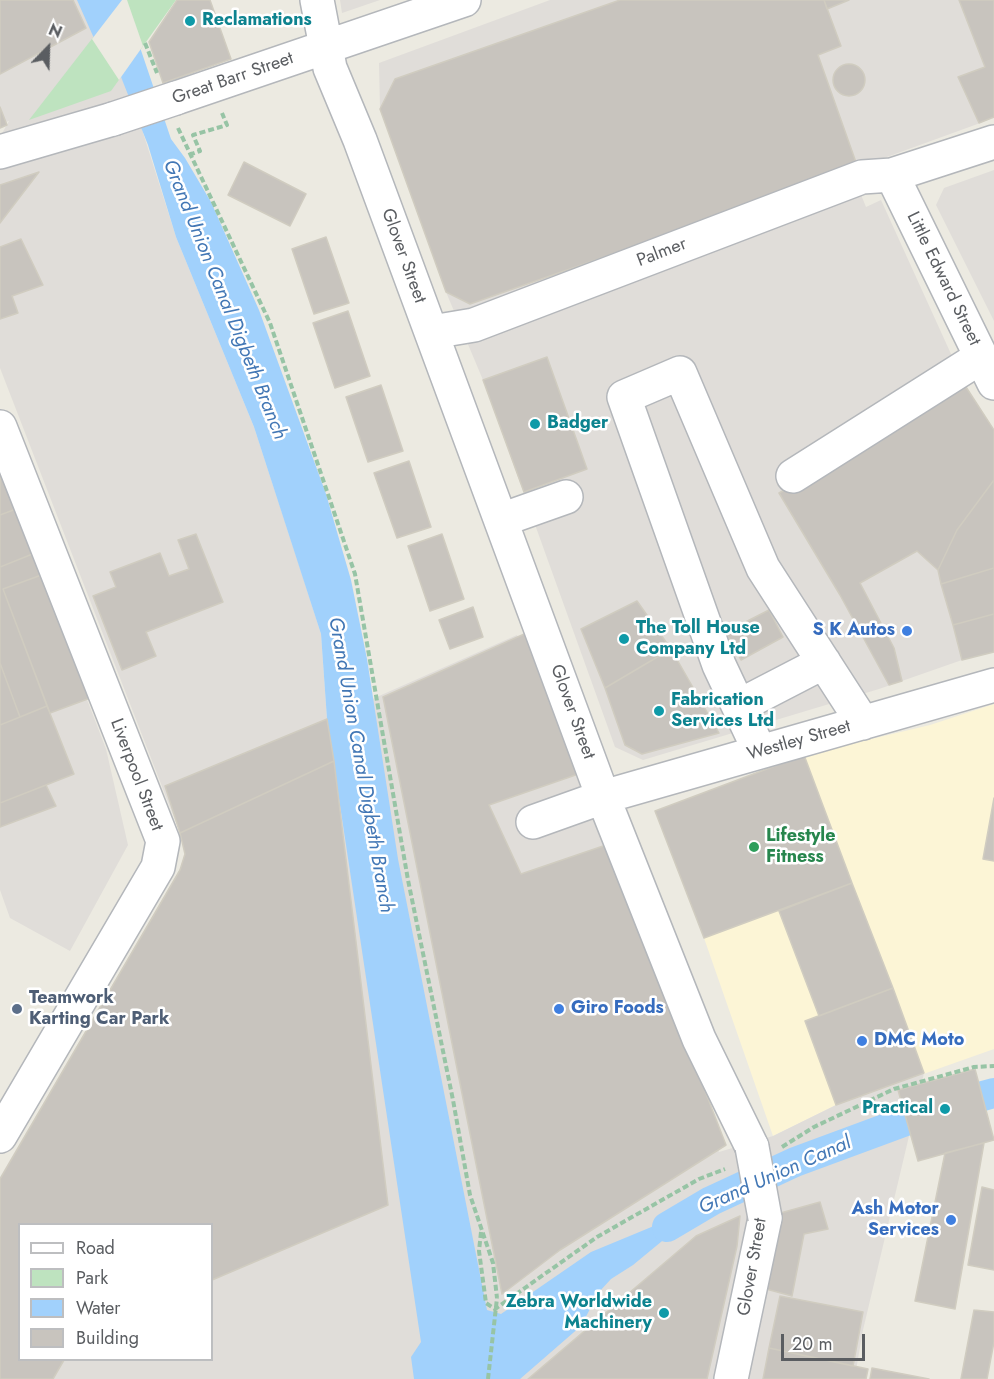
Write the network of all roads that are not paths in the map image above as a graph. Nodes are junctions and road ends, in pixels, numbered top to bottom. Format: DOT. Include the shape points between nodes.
graph roads {
  1 [pos="317,0"];
  2 [pos="464,0"];
  3 [pos="325,48"];
  4 [pos="994,142"];
  5 [pos="0,152"];
  6 [pos="892,175"];
  7 [pos="432,332"];
  8 [pos="988,370"];
  9 [pos="0,427"];
  10 [pos="793,476"];
  11 [pos="566,497"];
  12 [pos="501,520"];
  13 [pos="824,662"];
  14 [pos="994,685"];
  15 [pos="739,706"];
  16 [pos="863,723"];
  17 [pos="760,752"];
  18 [pos="603,797"];
  19 [pos="533,822"];
  20 [pos="0,1136"];
  21 [pos="731,1379"];
  1 -- 3 [label="street, Glover Street"];
  2 -- 3 [label="street, Great Barr Street"];
  3 -- 5 [label="street, Great Barr Street, bridge" via="211,84 171,102"];
  3 -- 7 [label="street, Glover Street"];
  4 -- 6 [label="street, Palmer"];
  6 -- 7 [label="street, Palmer" via="862,177 474,325"];
  6 -- 8 [label="street, Little Edward Street"];
  7 -- 12 [label="street, Glover Street"];
  8 -- 10 [label="street"];
  9 -- 20 [label="street, Liverpool Street" via="163,841 158,867"];
  11 -- 12 [label="street"];
  12 -- 18 [label="street, Glover Street"];
  13 -- 15 [label="street"];
  13 -- 15 [label="street" via="764,568 680,373 624,396 716,655"];
  13 -- 16 [label="street"];
  14 -- 16 [label="street, Westley Street"];
  15 -- 17 [label="street"];
  16 -- 17 [label="street, Westley Street"];
  17 -- 18 [label="street, Westley Street"];
  18 -- 19 [label="street, Westley Street"];
  18 -- 21 [label="street, Glover Street, bridge" via="699,1039 752,1155 765,1218"];
}
